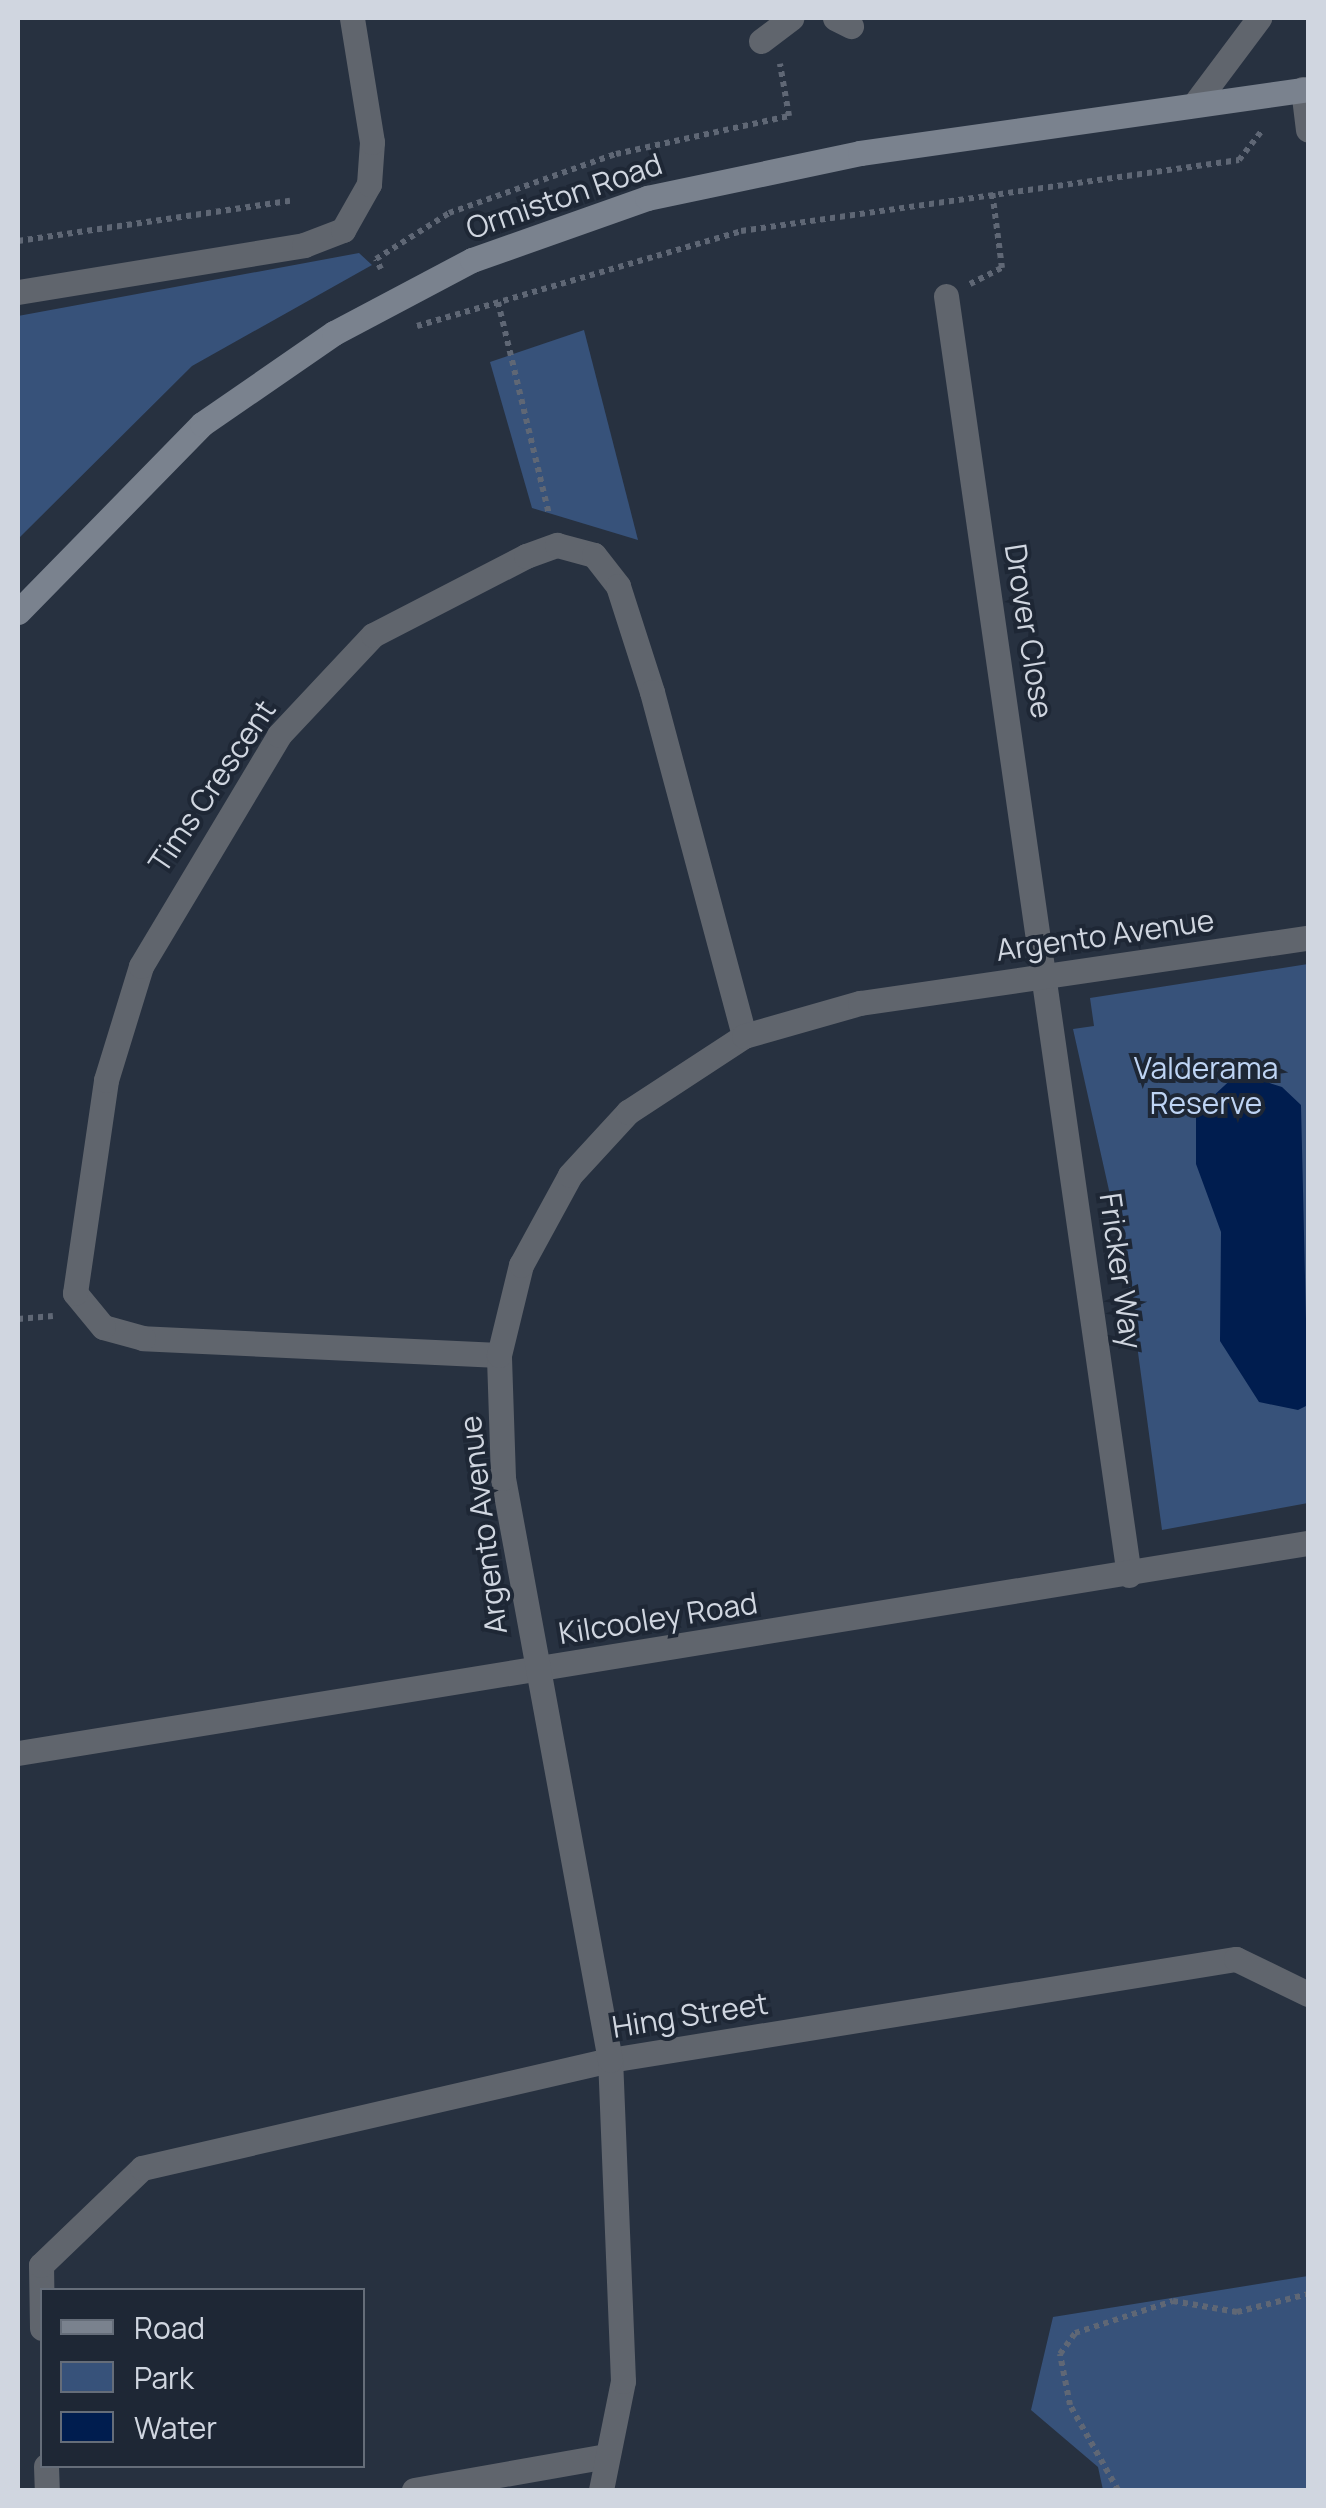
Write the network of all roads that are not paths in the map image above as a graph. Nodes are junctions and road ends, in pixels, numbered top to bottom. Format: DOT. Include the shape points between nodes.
graph roads {
  1 [pos="352,18"];
  2 [pos="791,18"];
  3 [pos="1259,18"];
  4 [pos="770,47"];
  5 [pos="1306,89"];
  6 [pos="1196,101"];
  7 [pos="1308,130"];
  8 [pos="18,292"];
  9 [pos="946,296"];
  10 [pos="18,612"];
  11 [pos="1308,938"];
  12 [pos="1048,976"];
  13 [pos="744,1036"];
  14 [pos="499,1356"];
  15 [pos="1308,1543"];
  16 [pos="1129,1575"];
  17 [pos="533,1671"];
  18 [pos="18,1753"];
  19 [pos="1308,1994"];
  20 [pos="610,2060"];
  21 [pos="41,2288"];
  22 [pos="606,2456"];
  23 [pos="414,2490"];
  24 [pos="601,2490"];
  1 -- 8 [label="street" via="372,142 369,184 343,230 304,246"];
  2 -- 4 [label="street"];
  3 -- 6 [label="street"];
  5 -- 6 [label="main road, Ormiston Road"];
  5 -- 7 [label="street"];
  6 -- 10 [label="main road, Ormiston Road" via="860,153 647,198 472,260 334,332 202,424"];
  9 -- 12 [label="street, Drover Close"];
  11 -- 12 [label="street, Argento Avenue"];
  12 -- 13 [label="street, Argento Avenue" via="860,1003"];
  12 -- 16 [label="street, Fricker Way"];
  13 -- 14 [label="street, Argento Avenue" via="628,1112 570,1175 520,1265"];
  13 -- 14 [label="street, Tims Crescent" via="618,586 594,555 557,545 373,635 259,766 141,966 106,1080 75,1293 104,1327 143,1338"];
  14 -- 17 [label="street, Argento Avenue" via="503,1478"];
  15 -- 16 [label="street, Kilcooley Road"];
  16 -- 17 [label="street, Kilcooley Road"];
  17 -- 18 [label="street, Kilcooley Road"];
  17 -- 20 [label="street, Argento Avenue"];
  19 -- 20 [label="street, Hing Street" via="1236,1959"];
  20 -- 21 [label="street, Hing Street" via="142,2168 103,2214 41,2264"];
  20 -- 22 [label="street, Argento Avenue" via="624,2362"];
  22 -- 23 [label="street"];
  22 -- 24 [label="street, Argento Avenue"];
}
